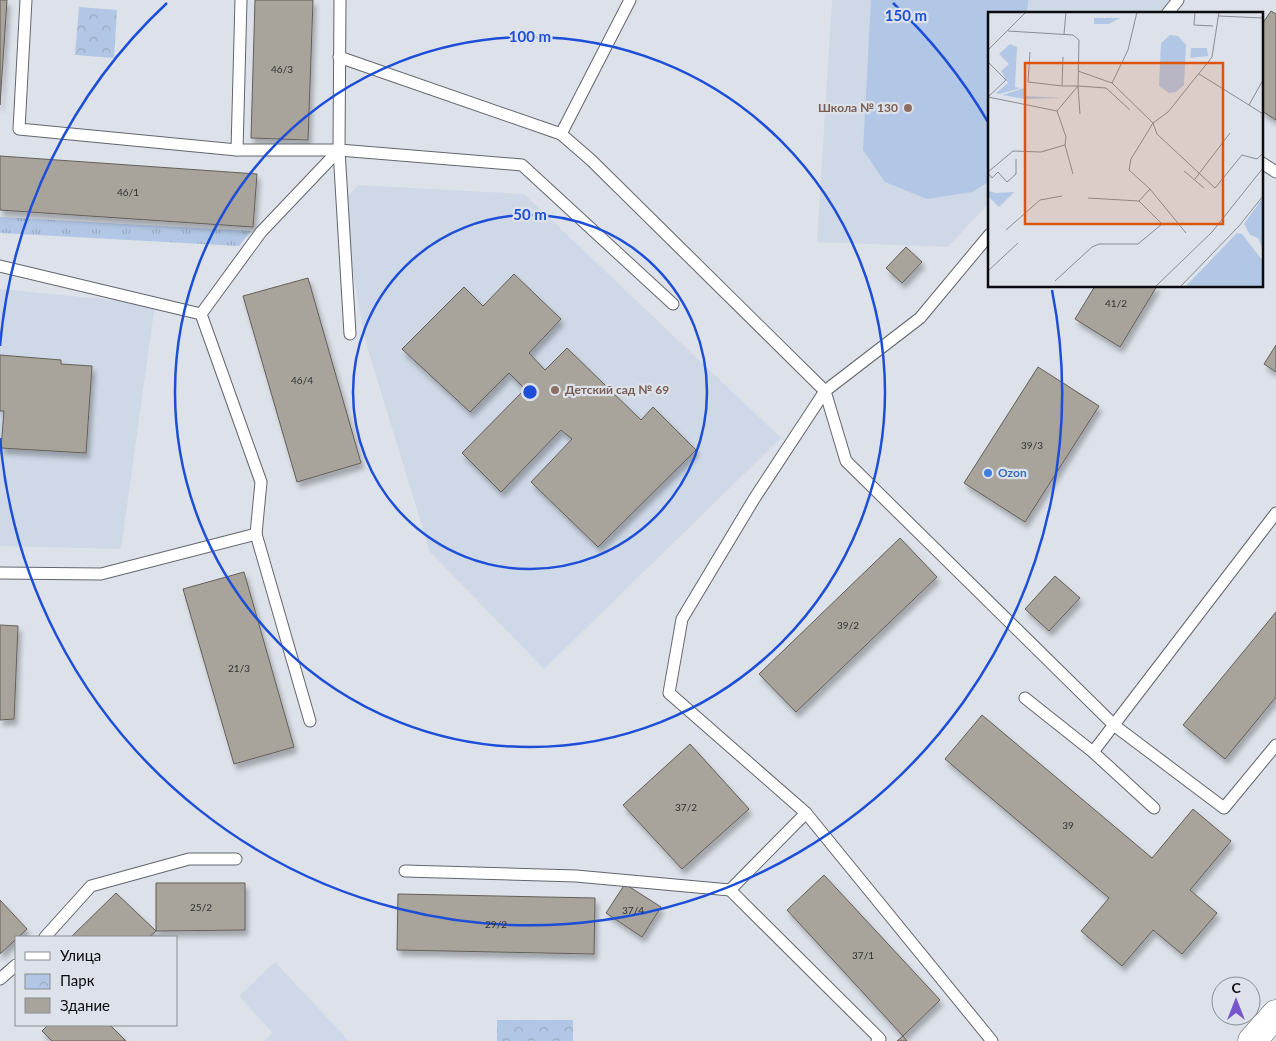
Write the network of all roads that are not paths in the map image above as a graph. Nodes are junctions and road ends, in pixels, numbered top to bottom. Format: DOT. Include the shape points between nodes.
graph roads {
  1 [pos="26,0"];
  2 [pos="241,0"];
  3 [pos="340,0"];
  4 [pos="630,0"];
  5 [pos="1178,0"];
  6 [pos="1169,12"];
  7 [pos="339,57"];
  8 [pos="561,134"];
  9 [pos="237,150"];
  10 [pos="339,150"];
  11 [pos="1264,164"];
  12 [pos="1276,172"];
  13 [pos="988,236"];
  14 [pos="0,266"];
  15 [pos="673,304"];
  16 [pos="201,314"];
  17 [pos="350,334"];
  18 [pos="826,391"];
  19 [pos="1276,513"];
  20 [pos="256,534"];
  21 [pos="0,573"];
  22 [pos="1024,698"];
  23 [pos="310,721"];
  24 [pos="1115,726"];
  25 [pos="1276,745"];
  26 [pos="1093,752"];
  27 [pos="1154,808"];
  28 [pos="806,813"];
  29 [pos="236,859"];
  30 [pos="405,872"];
  31 [pos="730,890"];
  32 [pos="46,936"];
  33 [pos="15,967"];
  34 [pos="0,979"];
  35 [pos="1276,1014"];
  36 [pos="878,1041"];
  37 [pos="992,1041"];
  38 [pos="1252,1041"];
  1 -- 9 [label="lane" via="19,129"];
  2 -- 9 [label="lane"];
  3 -- 7 [label="lane"];
  4 -- 8 [label="lane"];
  5 -- 6 [label="lane"];
  7 -- 8 [label="lane"];
  7 -- 10 [label="lane"];
  8 -- 18 [label="lane"];
  9 -- 10 [label="lane"];
  10 -- 15 [label="lane" via="522,165"];
  10 -- 16 [label="lane" via="261,232"];
  10 -- 17 [label="lane"];
  11 -- 12 [label="lane"];
  13 -- 18 [label="lane" via="920,318"];
  14 -- 16 [label="lane"];
  16 -- 20 [label="lane" via="261,482"];
  18 -- 24 [label="lane" via="846,461"];
  18 -- 28 [label="lane" via="754,499 682,619 669,692"];
  19 -- 24 [label="lane"];
  20 -- 21 [label="lane" via="101,574"];
  20 -- 23 [label="lane"];
  22 -- 26 [label="lane"];
  24 -- 25 [label="lane" via="1224,808"];
  24 -- 26 [label="lane"];
  26 -- 27 [label="lane"];
  28 -- 31 [label="lane"];
  28 -- 37 [label="lane"];
  29 -- 32 [label="lane" via="189,859 91,886"];
  30 -- 31 [label="lane" via="576,876"];
  31 -- 36 [label="lane" via="880,1039"];
  33 -- 34 [label="lane"];
  35 -- 38 [label="street"];
}
